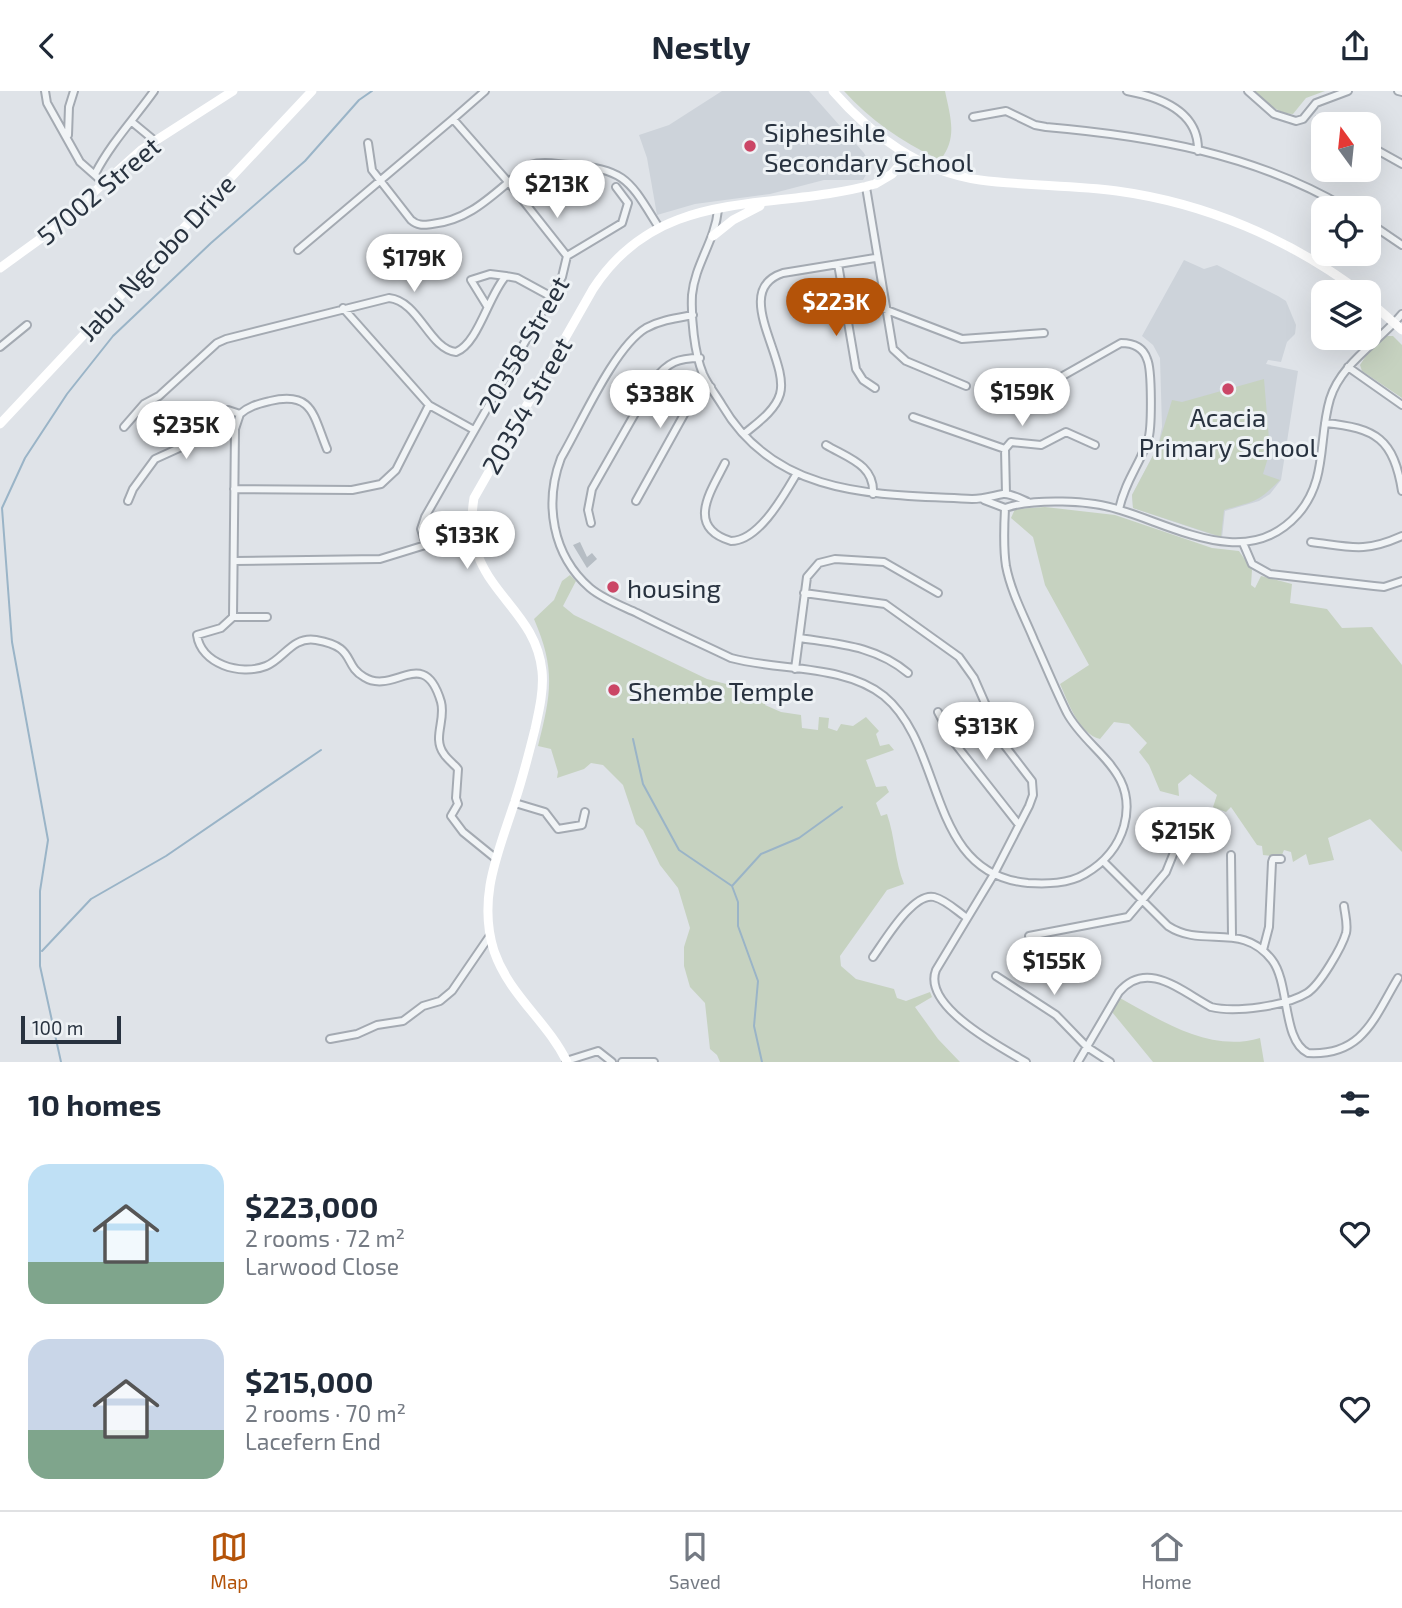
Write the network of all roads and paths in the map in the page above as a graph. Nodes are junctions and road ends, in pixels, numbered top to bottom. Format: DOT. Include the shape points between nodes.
graph roads {
  1 [pos="45,91"];
  2 [pos="74,91"];
  3 [pos="154,91"];
  4 [pos="233,91"];
  5 [pos="312,91"];
  6 [pos="485,91"];
  7 [pos="834,91"];
  8 [pos="1127,91"];
  9 [pos="1248,91"];
  10 [pos="1348,91"];
  11 [pos="973,117"];
  12 [pos="453,119"];
  13 [pos="132,122"];
  14 [pos="68,137"];
  15 [pos="155,141"];
  16 [pos="368,143"];
  17 [pos="1198,151"];
  18 [pos="1381,152"];
  19 [pos="908,155"];
  20 [pos="1402,164"];
  21 [pos="94,174"];
  22 [pos="380,181"];
  23 [pos="105,184"];
  24 [pos="510,184"];
  25 [pos="616,187"];
  26 [pos="866,187"];
  27 [pos="1322,196"];
  28 [pos="771,201"];
  29 [pos="718,210"];
  30 [pos="658,226"];
  31 [pos="1381,230"];
  32 [pos="713,236"];
  33 [pos="1402,244"];
  34 [pos="298,250"];
  35 [pos="568,256"];
  36 [pos="875,258"];
  37 [pos="838,264"];
  38 [pos="0,268"];
  39 [pos="506,276"];
  40 [pos="1340,280"];
  41 [pos="550,296"];
  42 [pos="487,306"];
  43 [pos="343,308"];
  44 [pos="884,309"];
  45 [pos="1381,312"];
  46 [pos="1402,314"];
  47 [pos="693,315"];
  48 [pos="27,325"];
  49 [pos="1398,327"];
  50 [pos="1044,333"];
  51 [pos="0,347"];
  52 [pos="699,358"];
  53 [pos="1348,367"];
  54 [pos="1025,384"];
  55 [pos="966,386"];
  56 [pos="711,387"];
  57 [pos="875,388"];
  58 [pos="429,405"];
  59 [pos="1402,405"];
  60 [pos="240,414"];
  61 [pos="913,417"];
  62 [pos="1325,423"];
  63 [pos="0,424"];
  64 [pos="124,426"];
  65 [pos="474,430"];
  66 [pos="744,434"];
  67 [pos="826,445"];
  68 [pos="1095,445"];
  69 [pos="327,449"];
  70 [pos="1005,449"];
  71 [pos="725,463"];
  72 [pos="797,473"];
  73 [pos="234,489"];
  74 [pos="1402,491"];
  75 [pos="873,494"];
  76 [pos="1006,495"];
  77 [pos="983,499"];
  78 [pos="128,501"];
  79 [pos="636,501"];
  80 [pos="1028,502"];
  81 [pos="1006,506"];
  82 [pos="1119,509"];
  83 [pos="591,523"];
  84 [pos="471,531"];
  85 [pos="1402,536"];
  86 [pos="1311,542"];
  87 [pos="1243,543"];
  88 [pos="426,545"];
  89 [pos="235,561"];
  90 [pos="1402,581"];
  91 [pos="804,593"];
  92 [pos="938,593"];
  93 [pos="233,617"];
  94 [pos="267,617"];
  95 [pos="800,638"];
  96 [pos="795,669"];
  97 [pos="908,673"];
  98 [pos="938,712"];
  99 [pos="515,803"];
  100 [pos="585,812"];
  101 [pos="1189,815"];
  102 [pos="1019,825"];
  103 [pos="1231,855"];
  104 [pos="495,858"];
  105 [pos="1281,859"];
  106 [pos="1103,861"];
  107 [pos="995,874"];
  108 [pos="1143,902"];
  109 [pos="1344,906"];
  110 [pos="967,918"];
  111 [pos="490,935"];
  112 [pos="1029,936"];
  113 [pos="1232,936"];
  114 [pos="1263,950"];
  115 [pos="873,957"];
  116 [pos="996,976"];
  117 [pos="1398,978"];
  118 [pos="1286,1000"];
  119 [pos="330,1039"];
  120 [pos="1087,1047"];
  121 [pos="566,1062"];
  122 [pos="612,1062"];
  123 [pos="622,1062"];
  124 [pos="654,1062"];
  125 [pos="1026,1062"];
  126 [pos="1078,1062"];
  127 [pos="1110,1062"];
  1 -- 14 [label="street" via="47,103"];
  2 -- 14 [label="street"];
  3 -- 13 [label="street"];
  4 -- 15 [label="street, 57002 Street"];
  5 -- 63 [label="street, Jabu Ngcobo Drive"];
  6 -- 12 [label="street"];
  7 -- 19 [label="street" via="868,127"];
  8 -- 17 [label="street" via="1163,99 1176,107 1194,131"];
  9 -- 10 [label="street" via="1274,114 1296,121 1316,103"];
  11 -- 17 [label="street" via="1012,112 1035,125 1122,134"];
  12 -- 22 [label="street"];
  12 -- 24 [label="street, 20358 Street"];
  13 -- 15 [label="street"];
  13 -- 21 [label="street" via="107,150"];
  14 -- 21 [label="street" via="80,162"];
  15 -- 23 [label="street, 57002 Street"];
  16 -- 22 [label="street" via="372,170"];
  17 -- 27 [label="street" via="1279,174"];
  18 -- 20 [label="street"];
  19 -- 26 [label="street" via="892,174"];
  19 -- 40 [label="street" via="954,175 979,180 1117,191 1196,209 1270,237"];
  21 -- 23 [label="street"];
  22 -- 24 [label="street" via="420,225 472,212"];
  22 -- 34 [label="street"];
  23 -- 38 [label="street, 57002 Street"];
  24 -- 30 [label="street" via="536,163 604,167 628,181"];
  24 -- 35 [label="street, 20358 Street"];
  25 -- 35 [label="street" via="628,201 619,227"];
  26 -- 28 [label="street, 20354 Street"];
  26 -- 36 [label="street"];
  28 -- 29 [label="street, 20354 Street"];
  28 -- 32 [label="street"];
  29 -- 30 [label="street, 20354 Street"];
  29 -- 32 [label="street"];
  30 -- 84 [label="street, 20354 Street" via="617,256 593,289 481,481 474,498"];
  31 -- 33 [label="street"];
  32 -- 47 [label="street" via="695,272"];
  35 -- 41 [label="street, 20358 Street" via="566,271"];
  36 -- 37 [label="street"];
  36 -- 44 [label="street"];
  37 -- 57 [label="street" via="856,369"];
  37 -- 66 [label="street" via="783,273 764,286 761,307 782,388 775,405"];
  39 -- 41 [label="street"];
  39 -- 42 [label="street"];
  39 -- 42 [label="street" via="471,280"];
  41 -- 65 [label="street, 20358 Street"];
  42 -- 43 [label="street" via="472,338 456,352 444,348 398,299"];
  43 -- 58 [label="street"];
  43 -- 64 [label="street" via="217,343"];
  44 -- 50 [label="street" via="962,339"];
  44 -- 55 [label="street" via="896,353"];
  45 -- 49 [label="street"];
  46 -- 49 [label="street"];
  47 -- 52 [label="street"];
  47 -- 96 [label="street" via="657,323 625,347 561,459 552,494 554,527 574,569 609,600 731,658"];
  48 -- 51 [label="street"];
  49 -- 53 [label="street"];
  52 -- 56 [label="street"];
  52 -- 83 [label="street" via="675,360 654,380 592,489 588,501"];
  53 -- 59 [label="street"];
  53 -- 62 [label="street" via="1330,397"];
  54 -- 82 [label="street" via="1052,382 1121,343 1142,350 1149,363 1151,426"];
  56 -- 66 [label="street"];
  56 -- 79 [label="street" via="687,409"];
  58 -- 65 [label="street"];
  58 -- 73 [label="street" via="396,470 381,484 352,490"];
  60 -- 69 [label="street" via="259,403 298,399 307,406"];
  60 -- 73 [label="street" via="235,429"];
  60 -- 78 [label="street" via="211,412 188,444 155,459"];
  61 -- 70 [label="street"];
  62 -- 74 [label="street" via="1361,428 1388,447 1397,462"];
  62 -- 87 [label="street" via="1320,471 1309,499 1272,535"];
  65 -- 88 [label="street, 20358 Street" via="425,517 421,529"];
  66 -- 72 [label="street"];
  67 -- 75 [label="street" via="869,471"];
  68 -- 70 [label="street" via="1066,432 1041,445 1015,440"];
  70 -- 76 [label="street"];
  71 -- 72 [label="street" via="704,513 709,527 731,541 755,532"];
  72 -- 75 [label="street" via="830,487"];
  73 -- 89 [label="street"];
  75 -- 77 [label="street"];
  76 -- 77 [label="street"];
  76 -- 80 [label="street"];
  76 -- 81 [label="street"];
  76 -- 81 [label="street" via="998,501"];
  77 -- 81 [label="street"];
  80 -- 81 [label="street"];
  80 -- 82 [label="street"];
  81 -- 106 [label="street" via="1005,555 1013,592 1069,715 1112,765 1122,787 1126,806 1123,828"];
  82 -- 87 [label="street" via="1217,543"];
  84 -- 88 [label="street"];
  84 -- 99 [label="street, 20354 Street" via="479,561 530,635 542,670 538,716"];
  85 -- 86 [label="street" via="1367,549"];
  87 -- 90 [label="street" via="1252,563 1270,574 1384,587"];
  88 -- 89 [label="street" via="380,559"];
  89 -- 93 [label="street"];
  91 -- 92 [label="street" via="813,568 835,559 884,562"];
  91 -- 95 [label="street"];
  91 -- 102 [label="street" via="885,604 967,665 1002,742 1032,781 1033,795"];
  93 -- 94 [label="street"];
  93 -- 104 [label="street" via="221,628 196,635 212,659 237,669 267,666 292,645 315,640 344,650 361,675 370,680 382,682 413,672 434,682 443,710 438,740 458,769 458,803 451,816"];
  95 -- 96 [label="street"];
  95 -- 97 [label="street" via="868,649"];
  96 -- 107 [label="street" via="855,680 886,697 913,732 955,836"];
  98 -- 102 [label="street" via="953,741"];
  99 -- 100 [label="street" via="545,812 558,829 582,825"];
  99 -- 104 [label="street, 20354 Street"];
  101 -- 108 [label="street" via="1166,872"];
  102 -- 107 [label="street"];
  103 -- 113 [label="street"];
  104 -- 111 [label="street, 20354 Street" via="488,902"];
  105 -- 114 [label="street" via="1272,862 1269,927"];
  106 -- 107 [label="street" via="1082,876 1058,883 1020,882"];
  106 -- 108 [label="street"];
  107 -- 110 [label="street"];
  108 -- 112 [label="street" via="1124,919"];
  108 -- 113 [label="street" via="1180,933"];
  109 -- 118 [label="street" via="1347,929 1315,988"];
  110 -- 115 [label="street" via="935,897 918,899"];
  110 -- 125 [label="street" via="936,969 934,986 971,1028"];
  111 -- 119 [label="street" via="440,1001 423,1006 404,1021"];
  111 -- 121 [label="street, 20354 Street" via="510,985"];
  113 -- 114 [label="street"];
  114 -- 118 [label="street" via="1279,971"];
  116 -- 120 [label="street" via="1056,1015"];
  117 -- 118 [label="street" via="1360,1039 1320,1053 1299,1047"];
  118 -- 120 [label="street" via="1240,1010 1219,1009 1158,979 1139,977 1119,992"];
  120 -- 126 [label="street"];
  120 -- 127 [label="street"];
  121 -- 122 [label="street" via="598,1051"];
  123 -- 124 [label="street"];
}
